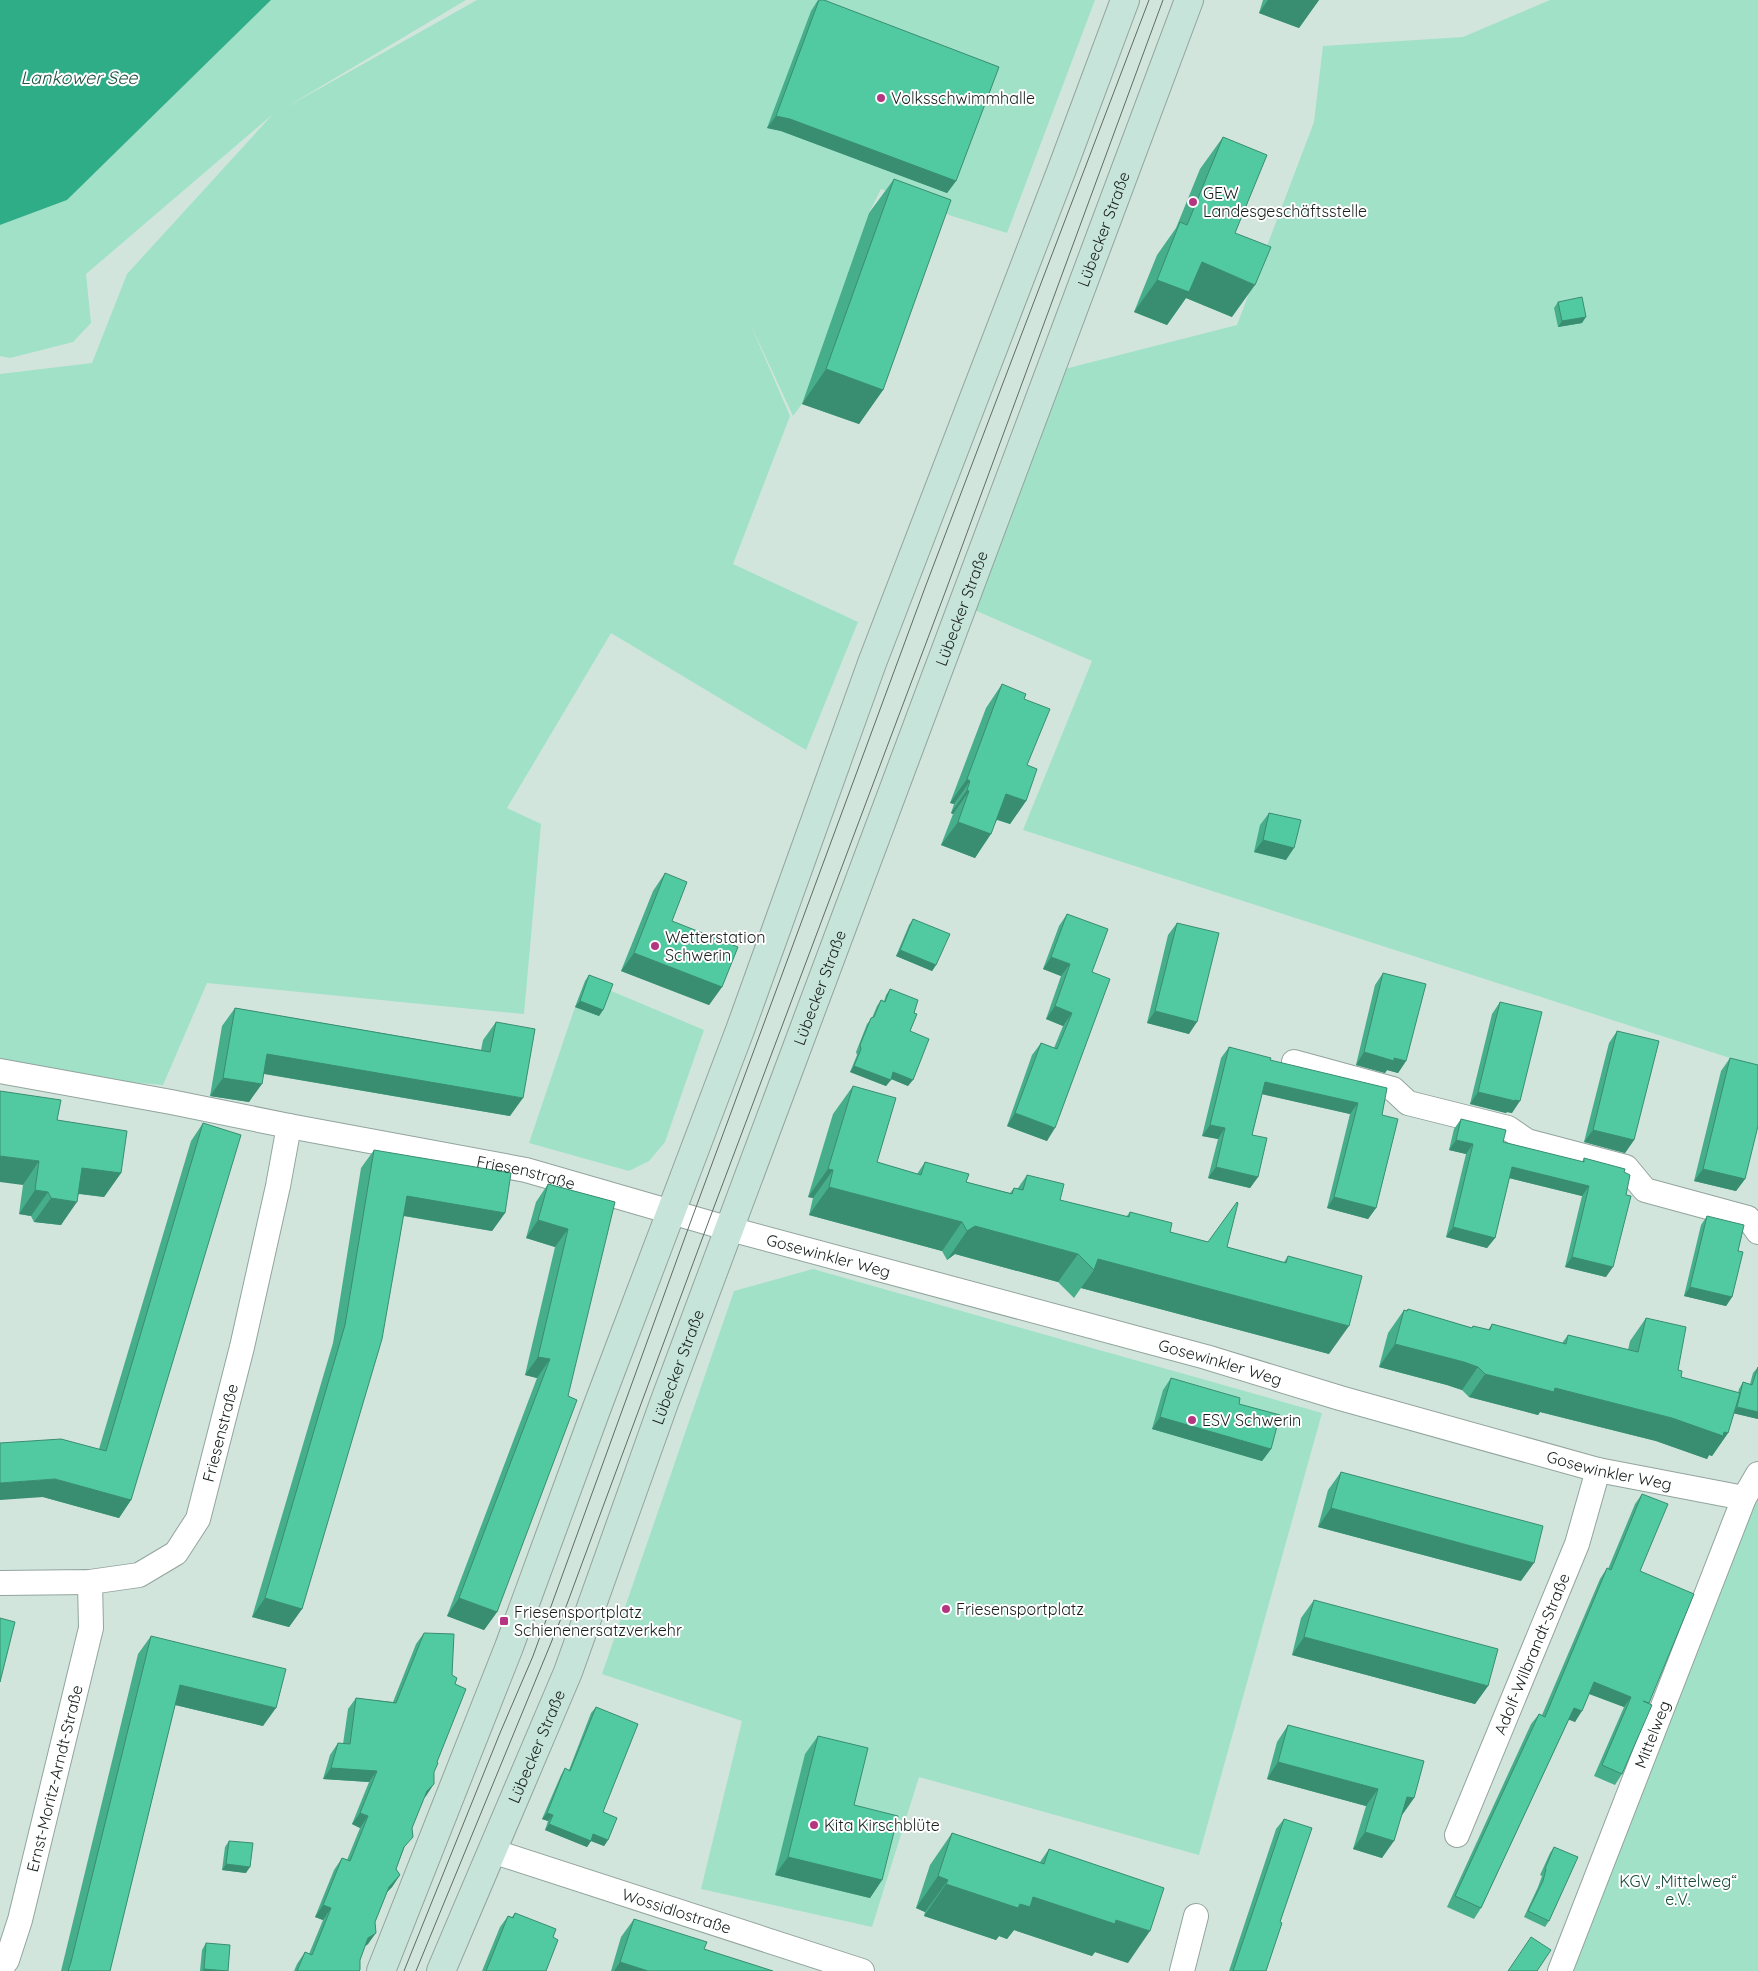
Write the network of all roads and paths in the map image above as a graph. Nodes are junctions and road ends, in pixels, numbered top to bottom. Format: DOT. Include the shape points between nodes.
graph roads {
  1 [pos="1125,0"];
  2 [pos="1189,0"];
  3 [pos="1294,1062"];
  4 [pos="0,1071"];
  5 [pos="289,1126"];
  6 [pos="671,1213"];
  7 [pos="730,1230"];
  8 [pos="1758,1232"];
  9 [pos="1598,1470"];
  10 [pos="1758,1474"];
  11 [pos="1744,1498"];
  12 [pos="90,1582"];
  13 [pos="0,1583"];
  14 [pos="1456,1835"];
  15 [pos="492,1851"];
  16 [pos="1196,1916"];
  17 [pos="0,1970"];
  18 [pos="382,1971"];
  19 [pos="441,1971"];
  20 [pos="862,1971"];
  21 [pos="1182,1971"];
  22 [pos="1560,1971"];
  1 -- 6 [label="street" via="872,663"];
  2 -- 7 [label="street, Lübecker Straße"];
  3 -- 8 [label="street" via="1393,1089 1408,1103 1508,1128 1527,1141 1626,1168 1645,1190 1748,1218"];
  4 -- 5 [label="street, Friesenstraße"];
  5 -- 6 [label="street, Friesenstraße" via="526,1170"];
  5 -- 12 [label="street, Friesenstraße" via="242,1347 198,1519 176,1553 140,1576"];
  6 -- 7 [label="street, Gosewinkler Weg"];
  6 -- 18 [label="street" via="510,1647"];
  7 -- 9 [label="street, Gosewinkler Weg" via="1206,1357"];
  7 -- 15 [label="street, Lübecker Straße" via="568,1672"];
  9 -- 11 [label="street, Gosewinkler Weg"];
  9 -- 14 [label="street, Adolf-Wilbrandt-Straße" via="1577,1544"];
  10 -- 11 [label="street"];
  11 -- 22 [label="street, Mittelweg"];
  12 -- 13 [label="street, Friesenstraße"];
  12 -- 17 [label="street, Ernst-Moritz-Arndt-Straße" via="91,1628 20,1920 7,1960"];
  15 -- 19 [label="street, Lübecker Straße"];
  15 -- 20 [label="street, Wossidlostraße"];
  16 -- 21 [label="street"];
}
